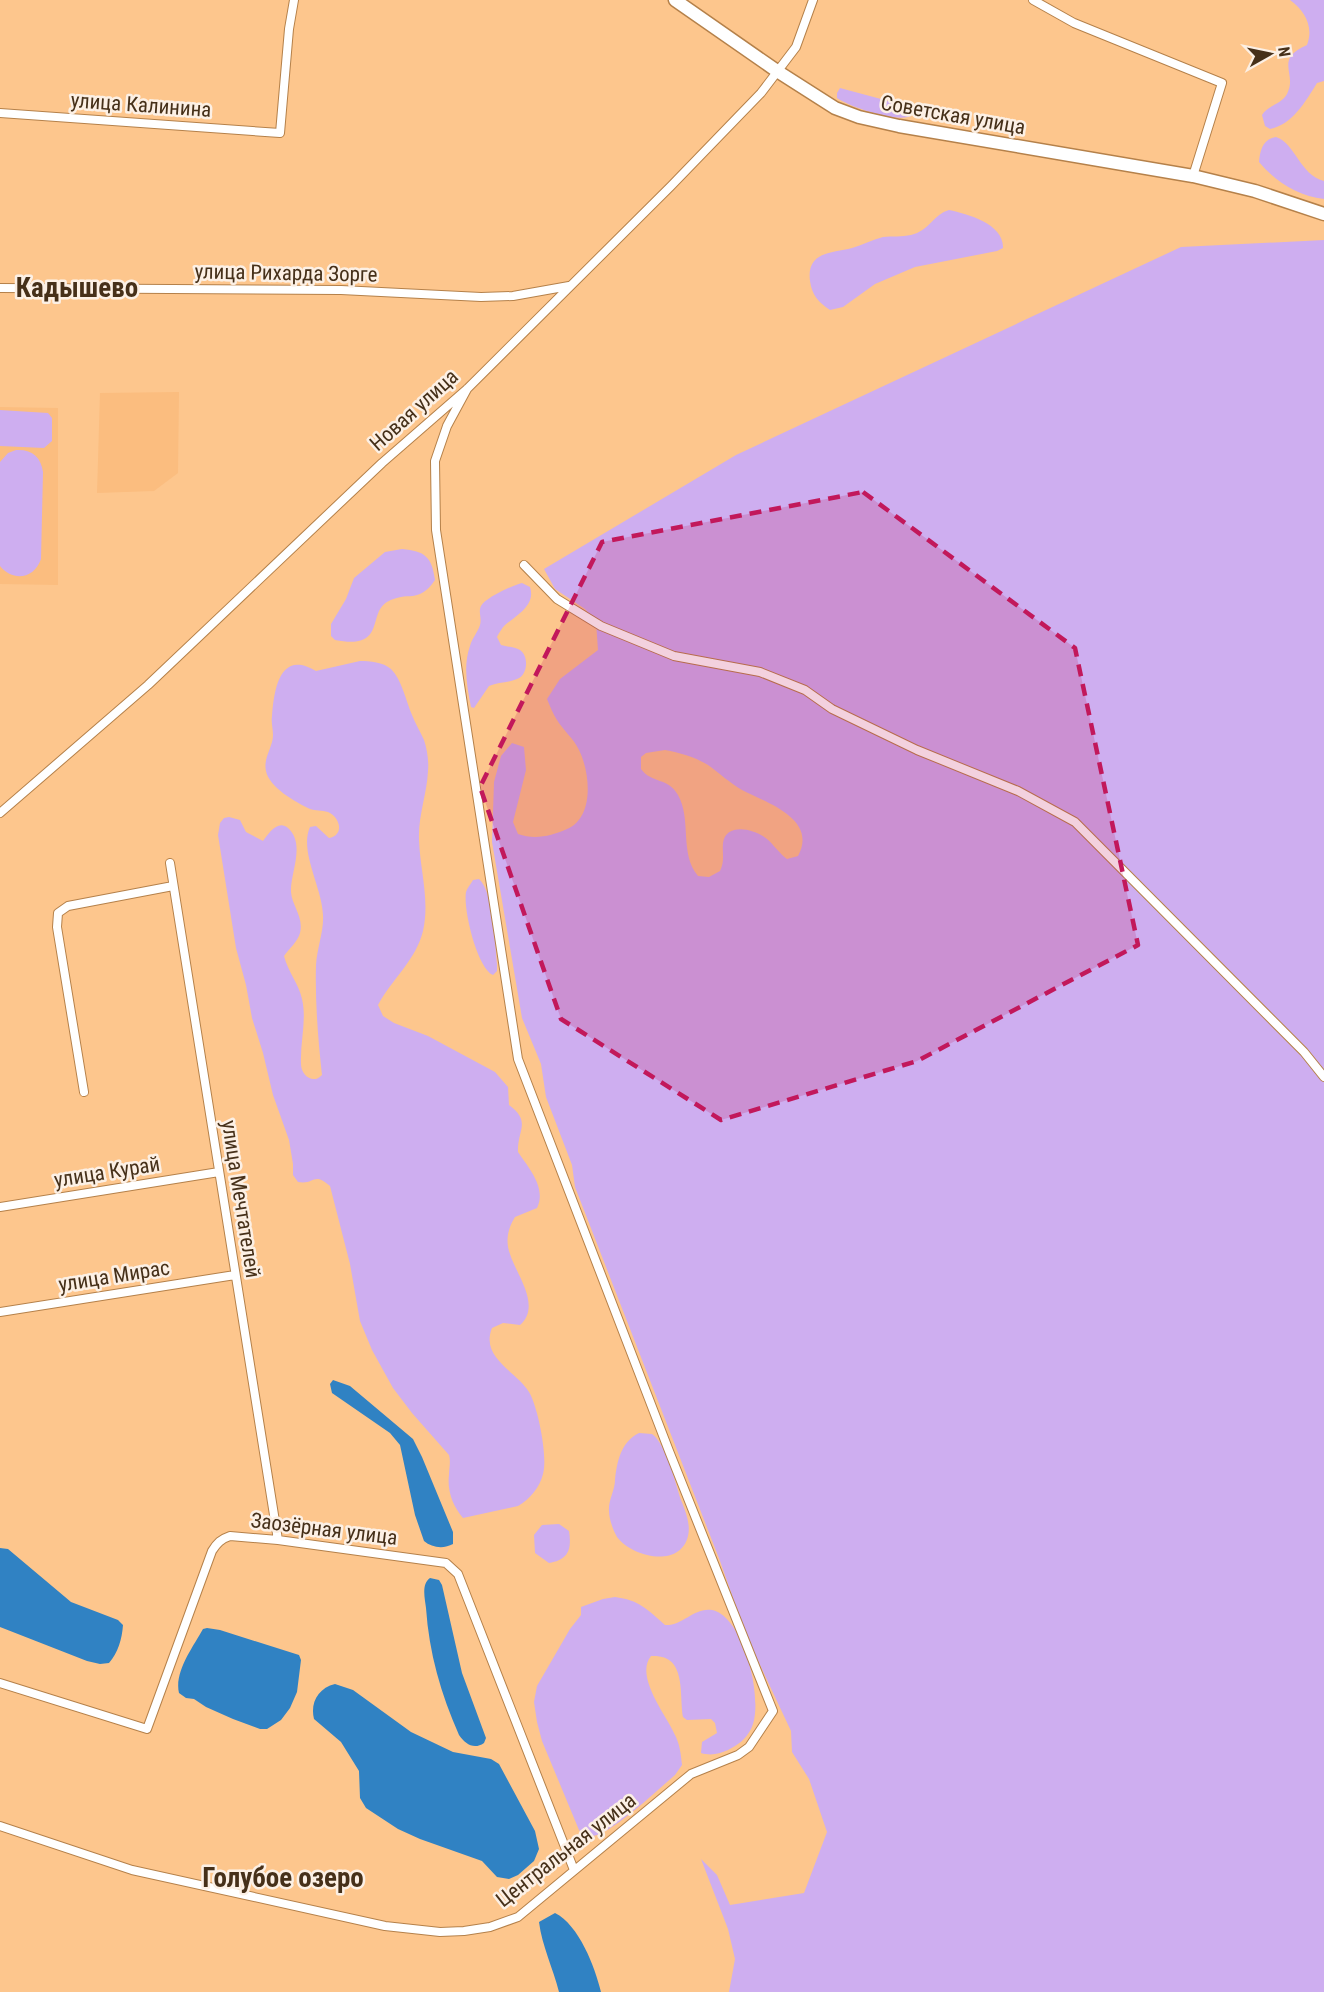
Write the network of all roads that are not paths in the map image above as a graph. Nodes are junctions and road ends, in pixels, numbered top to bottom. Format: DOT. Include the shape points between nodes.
graph roads {
  1 [pos="294,0"];
  2 [pos="675,0"];
  3 [pos="813,0"];
  4 [pos="1034,0"];
  5 [pos="777,71"];
  6 [pos="0,113"];
  7 [pos="1193,176"];
  8 [pos="1324,214"];
  9 [pos="570,286"];
  10 [pos="0,288"];
  11 [pos="466,389"];
  12 [pos="524,565"];
  13 [pos="0,813"];
  14 [pos="170,863"];
  15 [pos="173,886"];
  16 [pos="1324,1077"];
  17 [pos="84,1092"];
  18 [pos="219,1172"];
  19 [pos="0,1207"];
  20 [pos="235,1275"];
  21 [pos="0,1312"];
  22 [pos="278,1540"];
  23 [pos="0,1683"];
  24 [pos="0,1826"];
  25 [pos="574,1870"];
  1 -- 6 [label="street, улица Калинина" via="280,133"];
  2 -- 5 [label="main road, Советская улица"];
  3 -- 5 [label="street, Новая улица" via="796,47"];
  4 -- 7 [label="street" via="1074,23 1222,83"];
  5 -- 7 [label="main road, Советская улица" via="835,108 859,117"];
  5 -- 9 [label="street, Новая улица" via="754,101"];
  7 -- 8 [label="main road, Советская улица" via="1256,191"];
  9 -- 10 [label="street, улица Рихарда Зорге" via="482,297 360,291"];
  9 -- 11 [label="street, Новая улица"];
  11 -- 13 [label="street, Новая улица" via="382,463 148,685"];
  11 -- 25 [label="street, Центральная улица" via="435,461 436,530 518,1059 773,1711 749,1747 691,1774"];
  12 -- 16 [label="street" via="557,598 601,626 674,656 760,672 805,690 832,709 917,750 1018,791 1075,822 1304,1052"];
  14 -- 15 [label="street, улица Мечтателей"];
  15 -- 17 [label="street" via="68,906 58,914"];
  15 -- 18 [label="street, улица Мечтателей"];
  18 -- 19 [label="street, улица Курай"];
  18 -- 20 [label="street, улица Мечтателей"];
  20 -- 21 [label="street, улица Мирас"];
  20 -- 22 [label="street, улица Мечтателей"];
  22 -- 23 [label="street, Заозёрная улица" via="230,1536 216,1545 147,1730"];
  22 -- 25 [label="street, Заозёрная улица" via="446,1563 455,1570"];
  24 -- 25 [label="street, Центральная улица" via="132,1870 385,1926 440,1932 490,1927 518,1917"];
}
